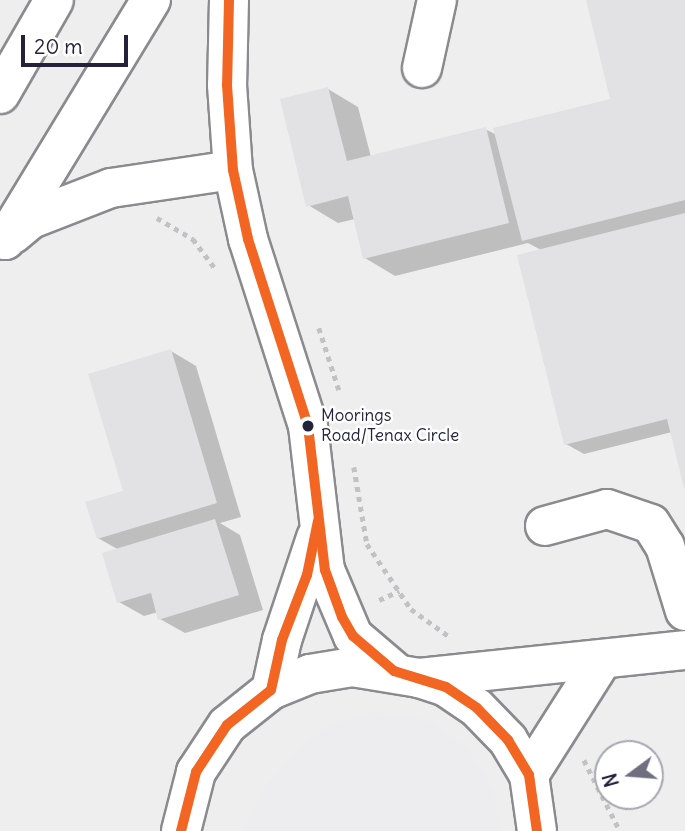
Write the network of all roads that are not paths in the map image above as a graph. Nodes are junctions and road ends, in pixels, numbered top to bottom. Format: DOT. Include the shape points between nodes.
graph roads {
  1 [pos="54,0"];
  2 [pos="151,0"];
  3 [pos="229,0"];
  4 [pos="437,0"];
  5 [pos="422,68"];
  6 [pos="0,94"];
  7 [pos="233,170"];
  8 [pos="2,242"];
  9 [pos="319,526"];
  10 [pos="545,526"];
  11 [pos="685,611"];
  12 [pos="685,650"];
  13 [pos="602,660"];
  14 [pos="406,674"];
  15 [pos="271,690"];
  16 [pos="531,780"];
  17 [pos="181,831"];
  18 [pos="537,831"];
  19 [pos="566,831"];
  1 -- 6 [label="street"];
  2 -- 8 [label="street"];
  3 -- 7 [label="street" via="227,85"];
  4 -- 5 [label="street"];
  7 -- 8 [label="street" via="111,188 31,219"];
  7 -- 9 [label="street" via="248,239 308,426"];
  9 -- 14 [label="street" via="325,570 353,636"];
  9 -- 15 [label="street"];
  10 -- 11 [label="street" via="607,509 651,524 665,546"];
  12 -- 13 [label="street"];
  13 -- 14 [label="street"];
  13 -- 16 [label="street"];
  14 -- 15 [label="street" via="331,671"];
  14 -- 16 [label="street" via="446,687 477,708 508,740"];
  15 -- 17 [label="street" via="227,725 196,772"];
  16 -- 18 [label="street"];
  16 -- 19 [label="street"];
}
